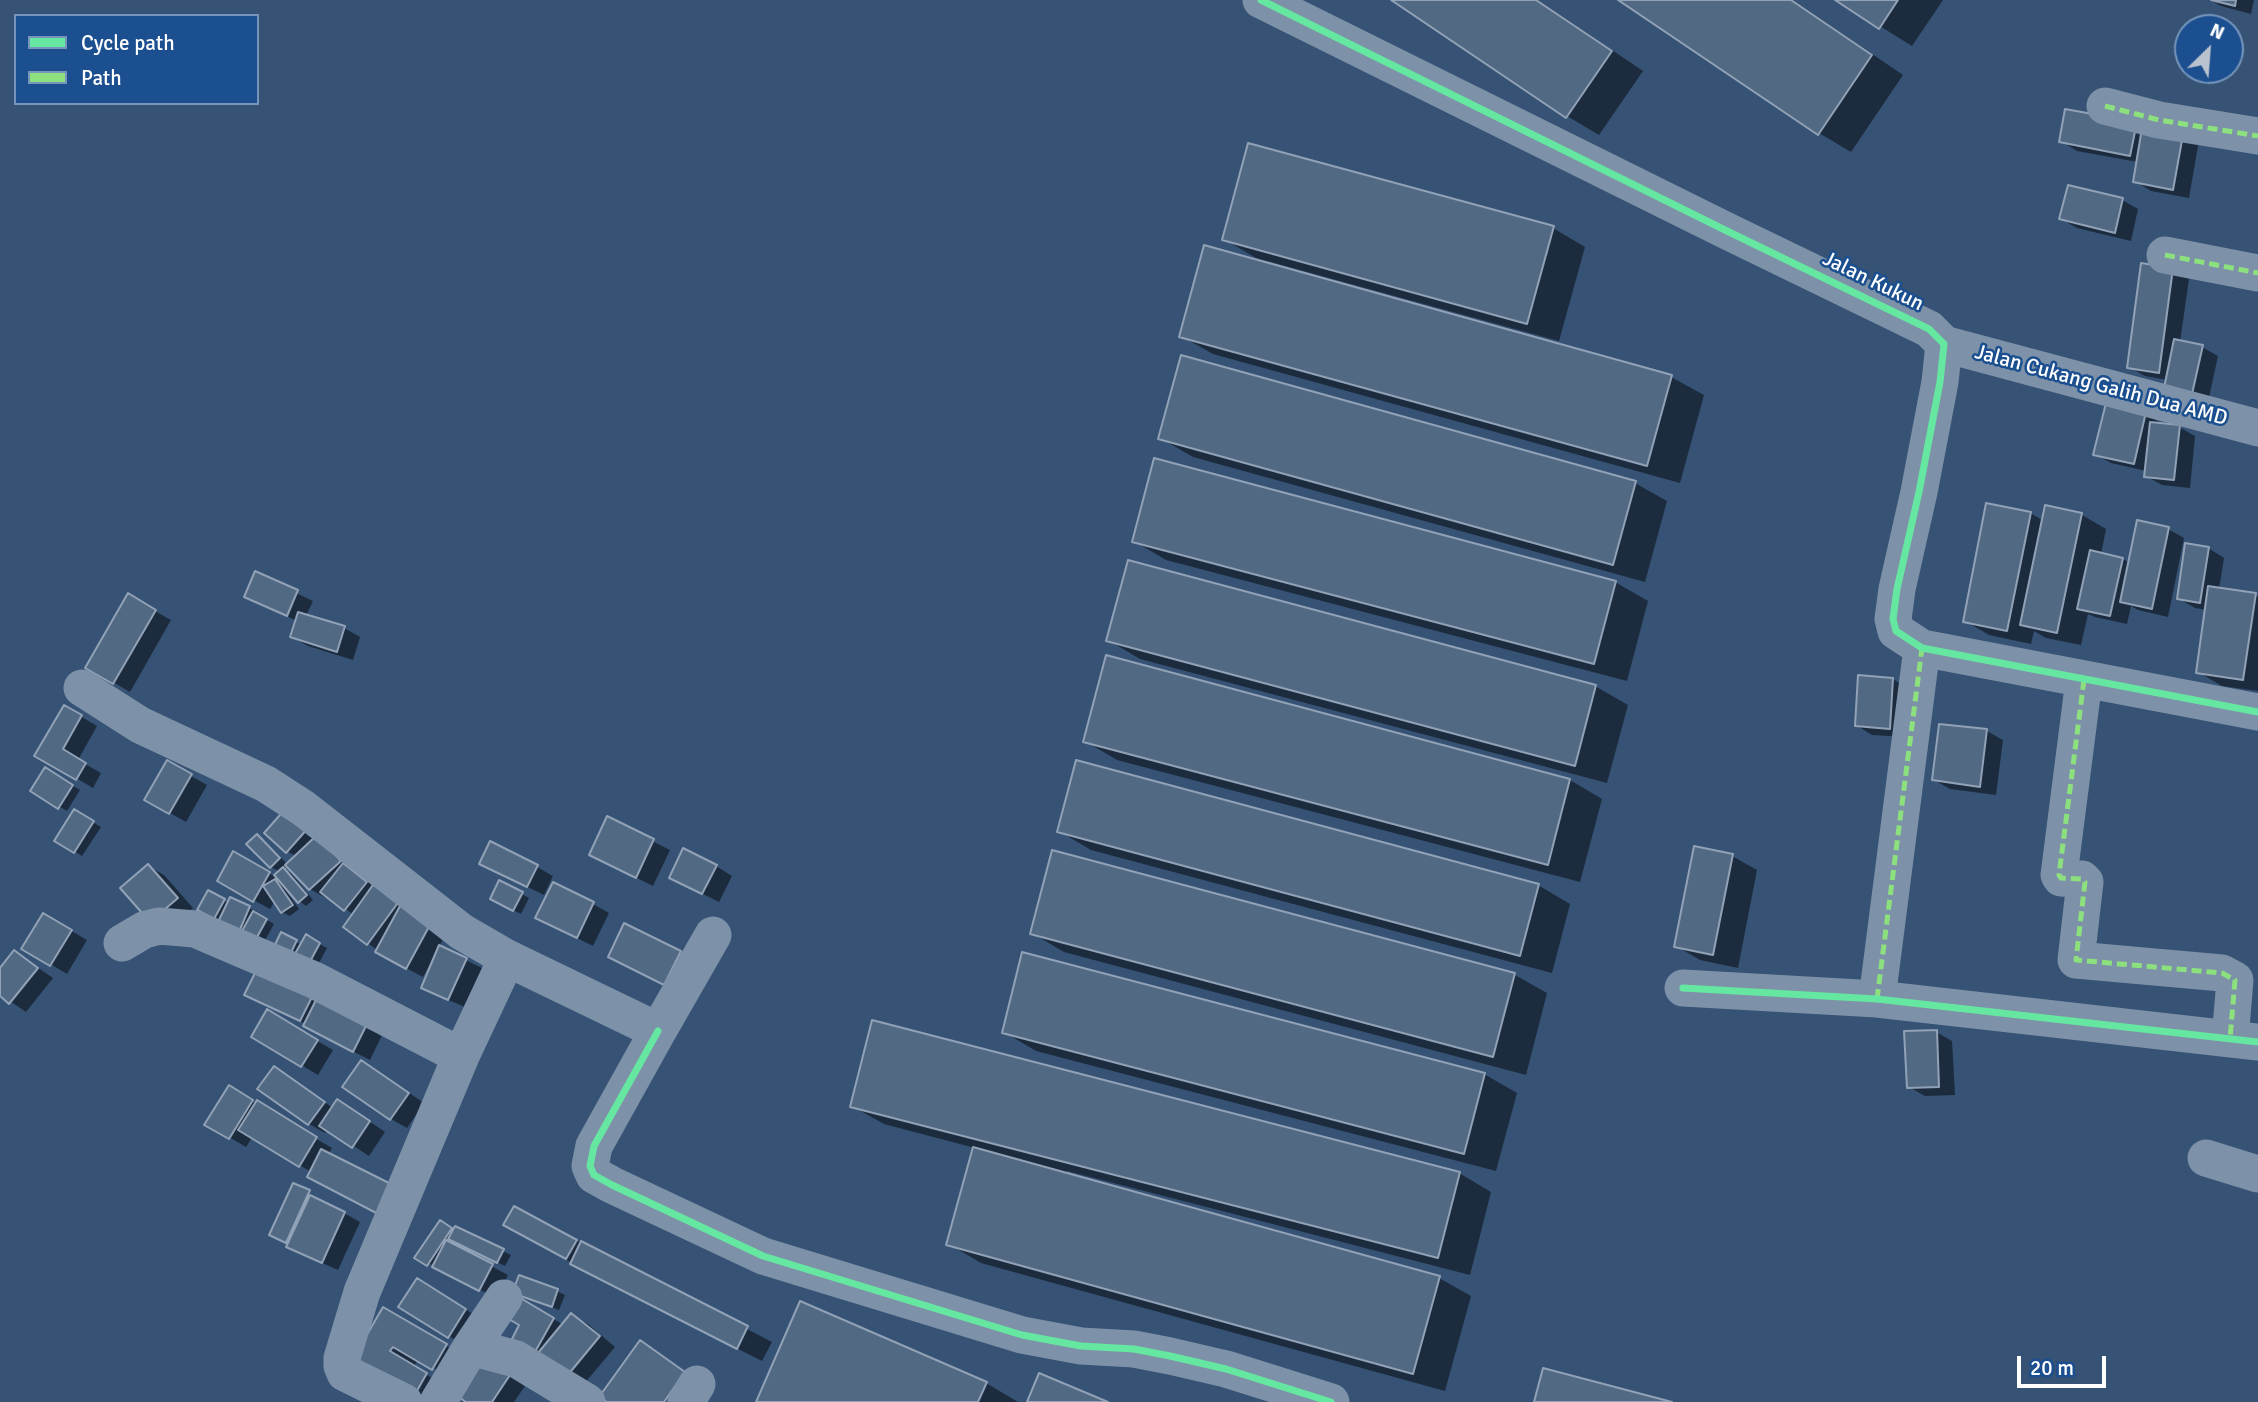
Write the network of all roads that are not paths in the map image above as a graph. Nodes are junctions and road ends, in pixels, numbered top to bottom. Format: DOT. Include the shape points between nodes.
graph roads {
  1 [pos="1261,0"];
  2 [pos="2105,106"];
  3 [pos="2258,136"];
  4 [pos="2165,255"];
  5 [pos="2258,273"];
  6 [pos="1944,344"];
  7 [pos="2258,428"];
  8 [pos="1922,648"];
  9 [pos="2084,680"];
  10 [pos="82,688"];
  11 [pos="2258,712"];
  12 [pos="713,935"];
  13 [pos="122,943"];
  14 [pos="507,958"];
  15 [pos="1683,988"];
  16 [pos="1877,999"];
  17 [pos="658,1031"];
  18 [pos="2244,1040"];
  19 [pos="461,1056"];
  20 [pos="2206,1158"];
  21 [pos="2258,1174"];
  22 [pos="504,1298"];
  23 [pos="471,1347"];
  24 [pos="404,1402"];
  25 [pos="438,1402"];
  26 [pos="587,1402"];
  27 [pos="1331,1402"];
  1 -- 6 [label="street, Jalan Kukun" via="1903,315 1929,329"];
  2 -- 3 [label="street"];
  4 -- 5 [label="street"];
  6 -- 7 [label="street, Jalan Cukang Galih Dua AMD"];
  6 -- 8 [label="street" via="1893,619 1896,631"];
  8 -- 9 [label="street"];
  8 -- 16 [label="street"];
  9 -- 11 [label="street"];
  9 -- 18 [label="street" via="2059,875 2085,882 2076,960 2222,973 2235,980"];
  10 -- 14 [label="street" via="140,724 266,784 462,932"];
  12 -- 17 [label="street"];
  13 -- 19 [label="street" via="159,926 195,929 314,980"];
  14 -- 17 [label="street"];
  14 -- 19 [label="street"];
  15 -- 16 [label="street"];
  16 -- 18 [label="street"];
  17 -- 27 [label="street" via="594,1146 590,1166 594,1175 612,1185 764,1256 1022,1335 1170,1356"];
  19 -- 24 [label="street" via="362,1292 342,1358 345,1373"];
  20 -- 21 [label="street"];
  22 -- 23 [label="street"];
  23 -- 25 [label="street"];
  23 -- 26 [label="street" via="516,1359"];
}
